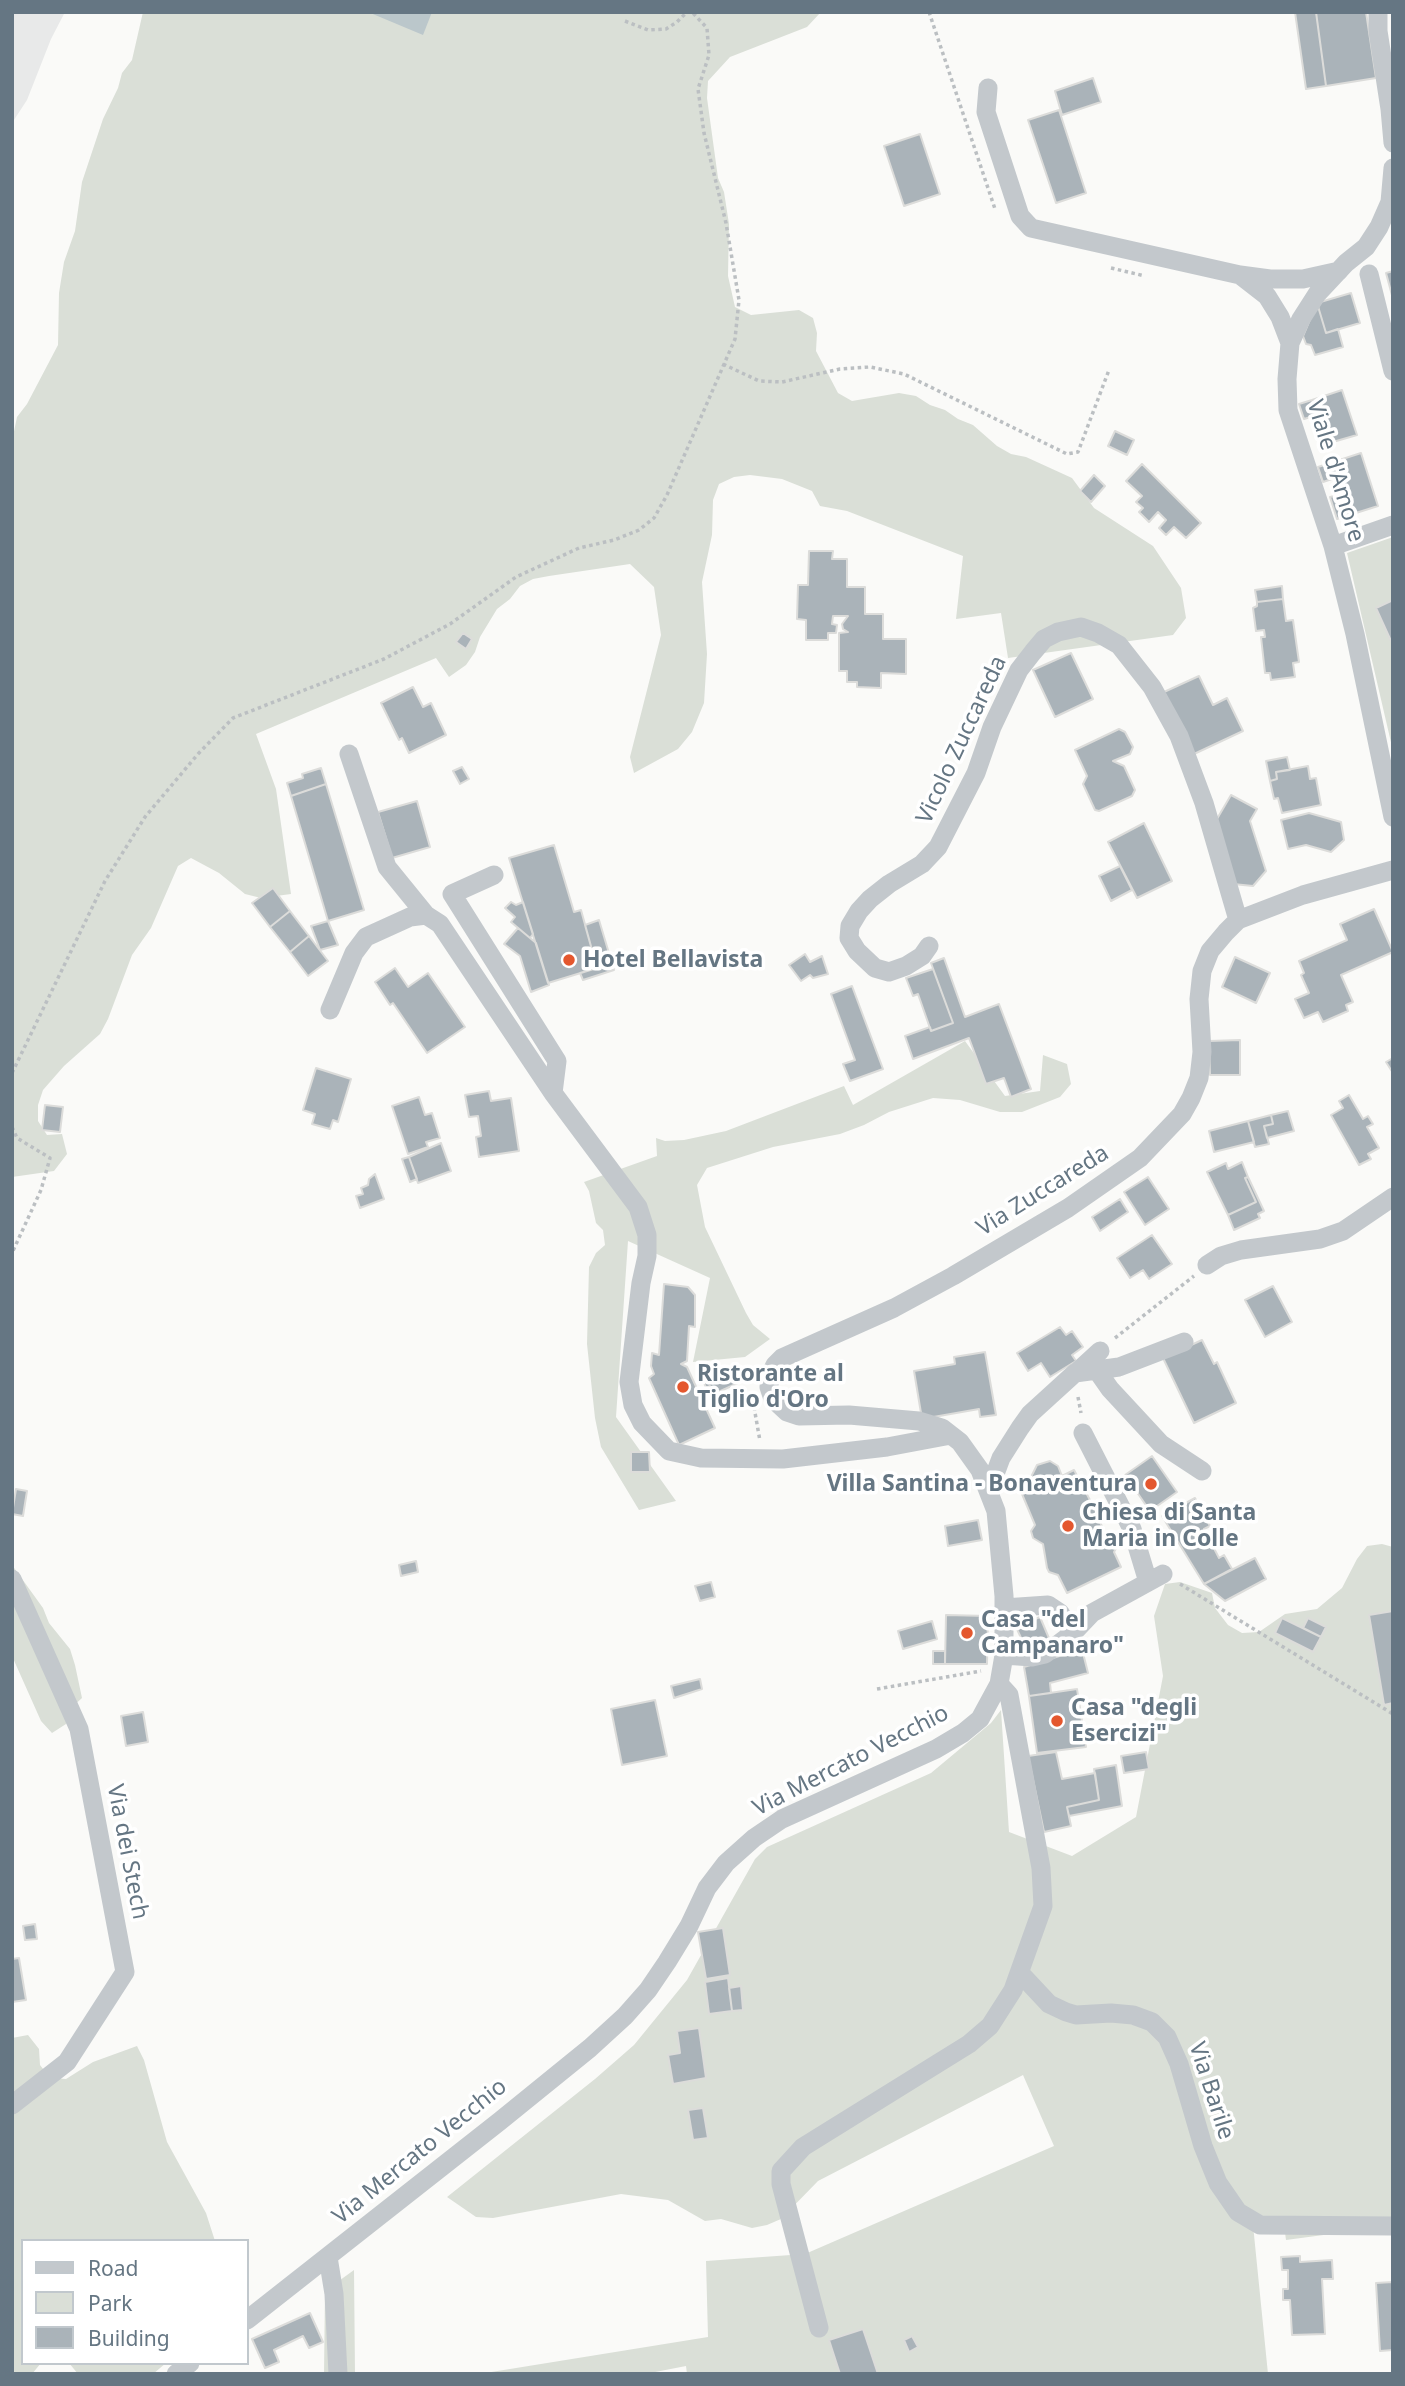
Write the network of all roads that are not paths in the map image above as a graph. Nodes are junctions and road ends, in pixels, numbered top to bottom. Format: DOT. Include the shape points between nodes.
graph roads {
  1 [pos="1378,12"];
  2 [pos="988,88"];
  3 [pos="1393,144"];
  4 [pos="1393,168"];
  5 [pos="1339,271"];
  6 [pos="1368,274"];
  7 [pos="1240,275"];
  8 [pos="1290,343"];
  9 [pos="1393,371"];
  10 [pos="1393,525"];
  11 [pos="1333,545"];
  12 [pos="349,754"];
  13 [pos="1393,817"];
  14 [pos="1393,870"];
  15 [pos="494,875"];
  16 [pos="426,915"];
  17 [pos="1238,920"];
  18 [pos="929,946"];
  19 [pos="330,1010"];
  20 [pos="553,1093"];
  21 [pos="1393,1197"];
  22 [pos="1207,1265"];
  23 [pos="1184,1342"];
  24 [pos="1098,1360"];
  25 [pos="946,1432"];
  26 [pos="1083,1433"];
  27 [pos="1202,1471"];
  28 [pos="989,1490"];
  29 [pos="12,1579"];
  30 [pos="1004,1608"];
  31 [pos="1073,1633"];
  32 [pos="1001,1669"];
  33 [pos="1020,1973"];
  34 [pos="12,2105"];
  35 [pos="1393,2226"];
  36 [pos="328,2257"];
  37 [pos="248,2319"];
  38 [pos="818,2328"];
  39 [pos="338,2374"];
  1 -- 3 [label="street"];
  2 -- 7 [label="street" via="986,112 1020,216 1031,228"];
  4 -- 5 [label="street, Viale d'Amore" via="1390,202 1379,226 1366,247"];
  5 -- 7 [label="street" via="1303,279"];
  5 -- 8 [label="street, Viale d'Amore" via="1317,294"];
  6 -- 9 [label="street"];
  7 -- 8 [label="street" via="1267,296"];
  8 -- 11 [label="street, Viale d'Amore" via="1288,410"];
  10 -- 11 [label="street"];
  11 -- 13 [label="street, Viale d'Amore"];
  12 -- 16 [label="street" via="387,867"];
  14 -- 17 [label="street, Via Zuccareda" via="1303,895"];
  15 -- 20 [label="street" via="452,894 557,1061"];
  16 -- 19 [label="street" via="410,917 366,937 354,953"];
  16 -- 20 [label="street" via="440,924"];
  17 -- 18 [label="street, Vicolo Zuccareda" via="1179,736 1152,687 1119,645 1081,627 1044,639 1019,670 976,773 938,847 922,864 870,899 850,926 849,938 857,951 875,968 889,972 906,967"];
  17 -- 25 [label="street, Via Zuccareda" via="1210,951 1202,971 1202,1052 1191,1098 1182,1114 1140,1158 1068,1208 953,1276 782,1358 769,1375 774,1399 799,1416 898,1418"];
  20 -- 25 [label="street" via="638,1207 647,1235 647,1256 629,1382 642,1423 669,1451 701,1458 783,1459 887,1447"];
  21 -- 22 [label="street" via="1343,1231 1320,1240 1241,1250"];
  23 -- 24 [label="street" via="1119,1367"];
  24 -- 27 [label="street" via="1110,1389 1161,1444"];
  24 -- 28 [label="street" via="1075,1373 1030,1413 1001,1458"];
  25 -- 28 [label="street, Via Mercato Vecchio" via="969,1452"];
  26 -- 31 [label="street" via="1155,1578 1091,1613"];
  28 -- 30 [label="street, Via Mercato Vecchio" via="999,1531"];
  29 -- 34 [label="street, Via dei Stech" via="79,1729 125,1972 67,2062"];
  30 -- 31 [label="street" via="1048,1605 1060,1613"];
  30 -- 32 [label="street, Via Mercato Vecchio"];
  31 -- 32 [label="street" via="1045,1654"];
  32 -- 33 [label="street" via="1041,1868 1043,1906"];
  32 -- 36 [label="street, Via Mercato Vecchio" via="980,1719 963,1733 782,1819 754,1838 726,1863 667,1962 625,2015"];
  33 -- 35 [label="street, Via Barile" via="1049,2004 1066,2012 1133,2015 1152,2022 1167,2038 1218,2183 1238,2212 1260,2225"];
  33 -- 38 [label="street" via="1005,2006 969,2044 803,2147 781,2171 780,2184"];
  36 -- 37 [label="street, Via Mercato Vecchio"];
  36 -- 39 [label="street"];
}
